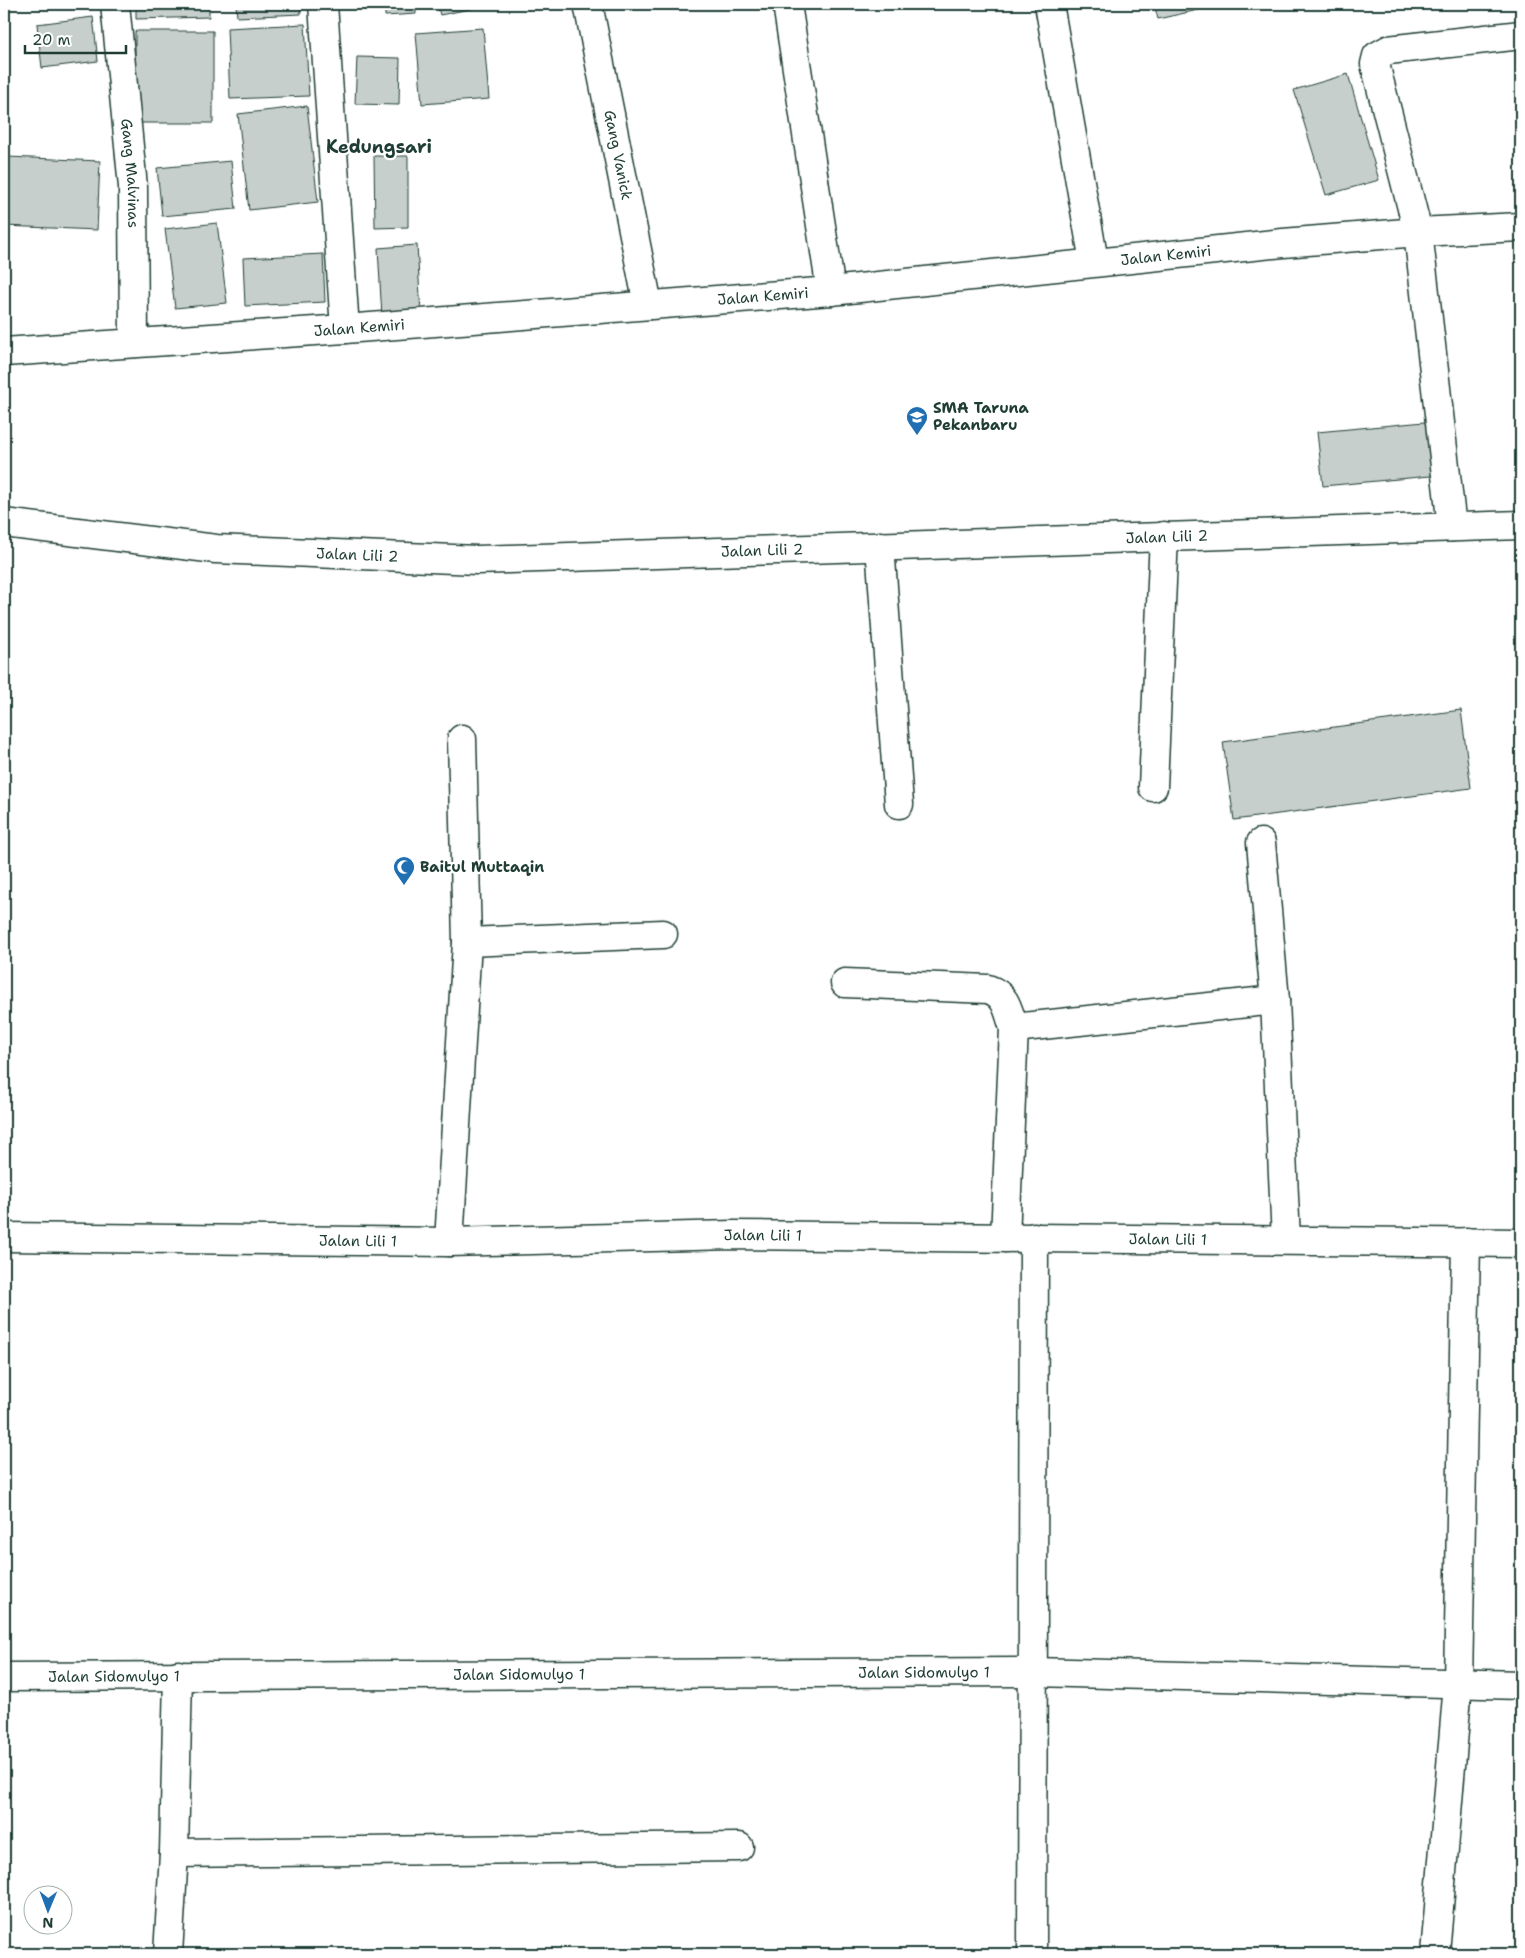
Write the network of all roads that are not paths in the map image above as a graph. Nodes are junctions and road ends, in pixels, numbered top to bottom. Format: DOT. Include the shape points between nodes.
graph roads {
  1 [pos="115,4"];
  2 [pos="323,4"];
  3 [pos="588,4"];
  4 [pos="787,4"];
  5 [pos="1049,4"];
  6 [pos="1521,34"];
  7 [pos="1521,227"];
  8 [pos="1418,232"];
  9 [pos="1094,262"];
  10 [pos="831,291"];
  11 [pos="648,305"];
  12 [pos="345,329"];
  13 [pos="134,343"];
  14 [pos="4,352"];
  15 [pos="4,523"];
  16 [pos="1521,525"];
  17 [pos="1452,527"];
  18 [pos="1164,536"];
  19 [pos="880,546"];
  20 [pos="462,739"];
  21 [pos="1153,786"];
  22 [pos="899,804"];
  23 [pos="1261,843"];
  24 [pos="663,934"];
  25 [pos="467,942"];
  26 [pos="845,983"];
  27 [pos="1275,1000"];
  28 [pos="1014,1028"];
  29 [pos="4,1237"];
  30 [pos="1034,1237"];
  31 [pos="1006,1238"];
  32 [pos="1286,1240"];
  33 [pos="449,1242"];
  34 [pos="1466,1242"];
  35 [pos="1521,1243"];
  36 [pos="1034,1672"];
  37 [pos="178,1675"];
  38 [pos="4,1677"];
  39 [pos="1458,1684"];
  40 [pos="1521,1685"];
  41 [pos="739,1848"];
  42 [pos="174,1853"];
  43 [pos="168,1954"];
  44 [pos="1032,1954"];
  45 [pos="1435,1954"];
  1 -- 13 [label="street, Gang Malvinas" via="133,187"];
  2 -- 12 [label="street"];
  3 -- 11 [label="street, Gang Vanick"];
  4 -- 10 [label="street"];
  5 -- 9 [label="street"];
  6 -- 8 [label="street" via="1388,50 1377,56 1375,64"];
  7 -- 8 [label="street, Jalan Kemiri"];
  8 -- 9 [label="street, Jalan Kemiri"];
  8 -- 17 [label="street"];
  9 -- 10 [label="street, Jalan Kemiri"];
  10 -- 11 [label="street, Jalan Kemiri"];
  11 -- 12 [label="street, Jalan Kemiri"];
  12 -- 13 [label="street, Jalan Kemiri"];
  13 -- 14 [label="street, Jalan Kemiri"];
  15 -- 19 [label="street, Jalan Lili 2" via="216,550 476,560"];
  16 -- 17 [label="street, Jalan Lili 2"];
  17 -- 18 [label="street, Jalan Lili 2"];
  18 -- 19 [label="street, Jalan Lili 2"];
  18 -- 21 [label="street"];
  19 -- 22 [label="street"];
  20 -- 25 [label="street"];
  23 -- 27 [label="street"];
  24 -- 25 [label="street"];
  25 -- 33 [label="street"];
  26 -- 28 [label="street" via="988,989 1004,998"];
  27 -- 28 [label="street"];
  27 -- 32 [label="street"];
  28 -- 31 [label="street"];
  29 -- 33 [label="street, Jalan Lili 1"];
  30 -- 31 [label="street, Jalan Lili 1"];
  30 -- 32 [label="street, Jalan Lili 1"];
  30 -- 36 [label="street"];
  31 -- 33 [label="street, Jalan Lili 1" via="733,1235"];
  32 -- 34 [label="street, Jalan Lili 1"];
  34 -- 35 [label="street, Jalan Lili 1"];
  34 -- 39 [label="street"];
  36 -- 37 [label="street, Jalan Sidomulyo 1"];
  36 -- 39 [label="street, Jalan Sidomulyo 1"];
  36 -- 44 [label="street"];
  37 -- 38 [label="street, Jalan Sidomulyo 1"];
  37 -- 42 [label="street"];
  39 -- 40 [label="street, Jalan Sidomulyo 1"];
  39 -- 45 [label="street"];
  41 -- 42 [label="street"];
  42 -- 43 [label="street"];
}
